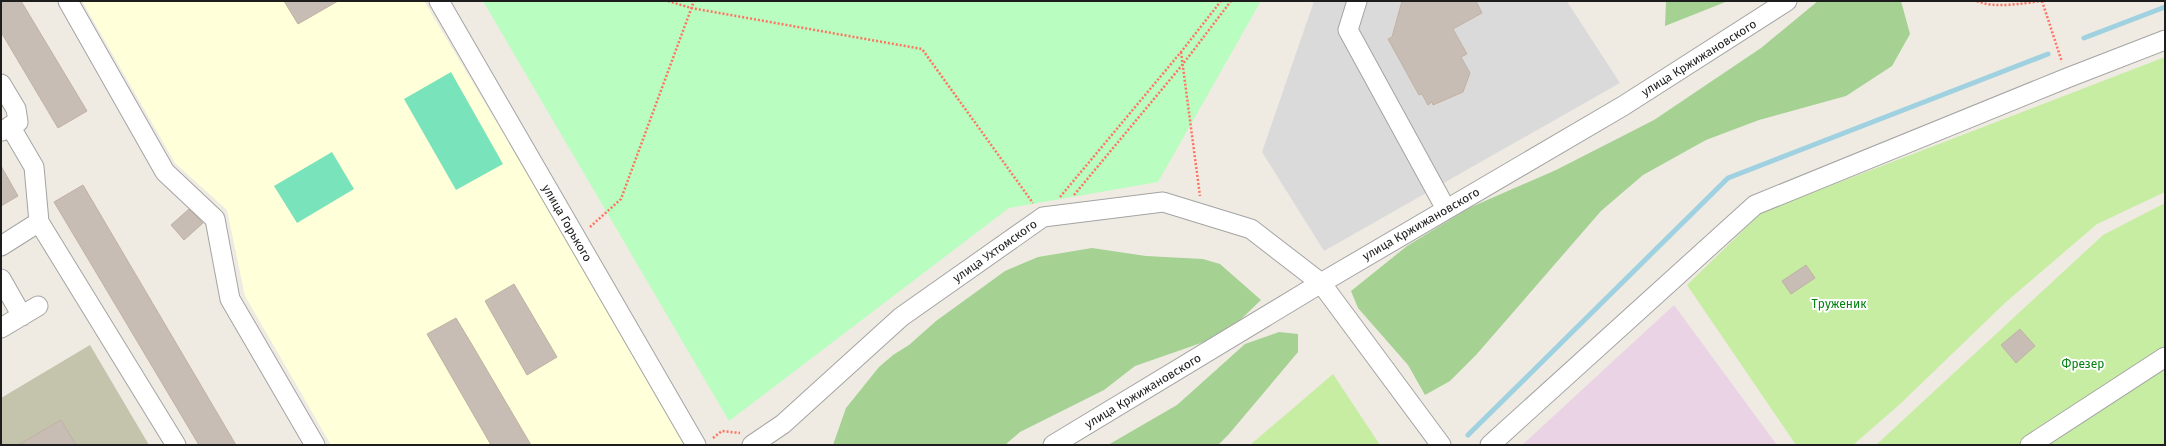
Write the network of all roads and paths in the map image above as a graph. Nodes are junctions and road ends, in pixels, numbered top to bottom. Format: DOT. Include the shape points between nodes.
graph roads {
  1 [pos="68,1"];
  2 [pos="439,1"];
  3 [pos="668,1"];
  4 [pos="694,1"];
  5 [pos="1221,1"];
  6 [pos="1232,1"];
  7 [pos="1356,1"];
  8 [pos="1787,1"];
  9 [pos="1977,1"];
  10 [pos="2042,1"];
  11 [pos="691,8"];
  12 [pos="2165,40"];
  13 [pos="1181,52"];
  14 [pos="1183,64"];
  15 [pos="2067,78"];
  16 [pos="1,84"];
  17 [pos="6,129"];
  18 [pos="1446,209"];
  19 [pos="1202,214"];
  20 [pos="1050,216"];
  21 [pos="39,222"];
  22 [pos="576,240"];
  23 [pos="1,246"];
  24 [pos="1,279"];
  25 [pos="1321,283"];
  26 [pos="38,306"];
  27 [pos="22,316"];
  28 [pos="1,328"];
  29 [pos="2165,357"];
  30 [pos="176,445"];
  31 [pos="315,445"];
  32 [pos="696,445"];
  33 [pos="752,445"];
  34 [pos="1053,445"];
  35 [pos="1441,445"];
  36 [pos="1490,445"];
  37 [pos="2030,445"];
  1 -- 31 [label="street" via="165,172 216,219 230,299"];
  2 -- 22 [label="street, улица Горького"];
  3 -- 11 [label="path"];
  4 -- 11 [label="path"];
  5 -- 13 [label="path"];
  6 -- 14 [label="path"];
  7 -- 18 [label="street" via="1348,30"];
  8 -- 18 [label="street, улица Кржижановского" via="1623,106"];
  9 -- 10 [label="path" via="1982,4 2012,4"];
  10 -- 15 [label="path"];
  11 -- 20 [label="path" via="922,49"];
  11 -- 22 [label="path" via="621,199"];
  12 -- 15 [label="street"];
  13 -- 14 [label="path"];
  13 -- 20 [label="path"];
  14 -- 19 [label="path"];
  14 -- 20 [label="path"];
  15 -- 36 [label="street" via="1755,205"];
  16 -- 17 [label="street" via="16,109 18,122"];
  17 -- 21 [label="street" via="34,167"];
  18 -- 25 [label="street, улица Кржижановского"];
  19 -- 20 [label="street, улица Ухтомского" via="1163,202"];
  19 -- 25 [label="street, улица Ухтомского" via="1251,229"];
  20 -- 33 [label="street, улица Ухтомского" via="901,317 783,424"];
  21 -- 23 [label="street"];
  21 -- 30 [label="street"];
  22 -- 32 [label="street, улица Горького"];
  24 -- 27 [label="street"];
  25 -- 34 [label="street, улица Кржижановского"];
  25 -- 35 [label="street, улица Ухтомского"];
  26 -- 27 [label="street"];
  27 -- 28 [label="street"];
  29 -- 37 [label="street"];
}
